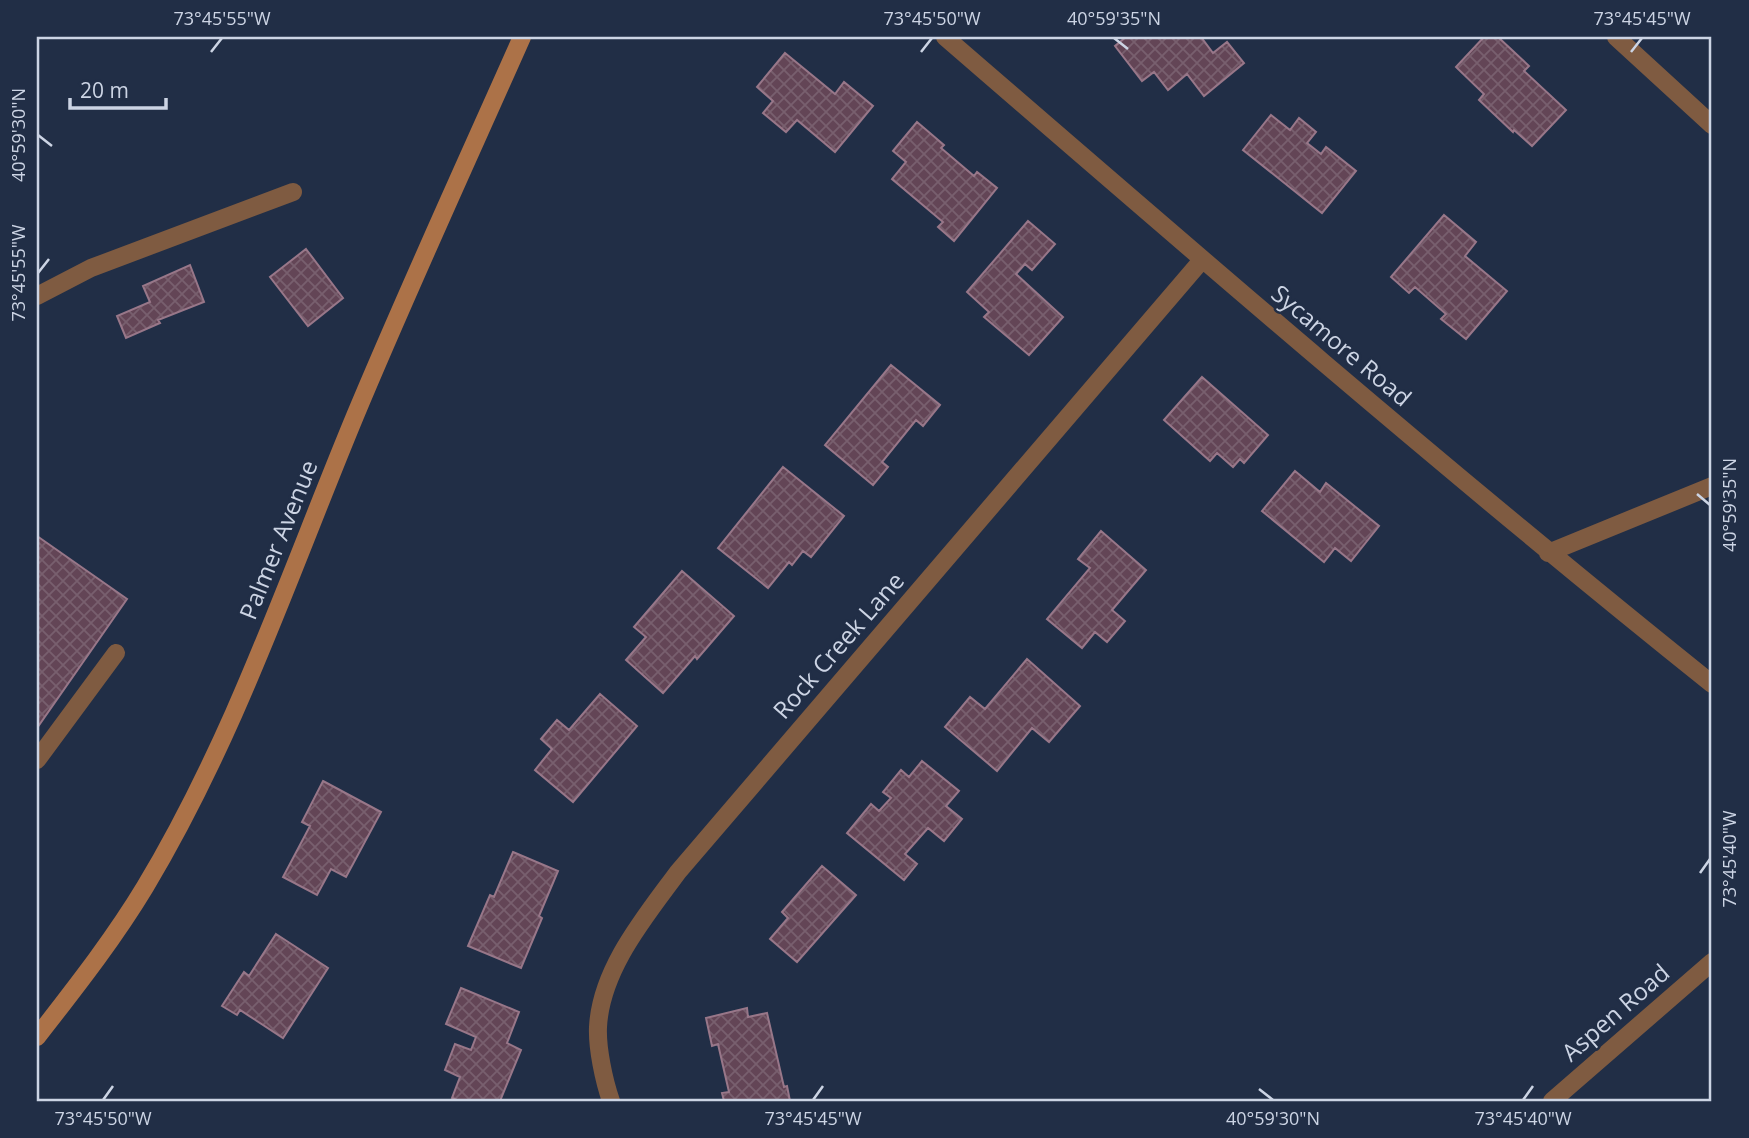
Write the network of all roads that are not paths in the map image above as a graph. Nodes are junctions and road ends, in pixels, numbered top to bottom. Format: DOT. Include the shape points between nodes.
graph roads {
  1 [pos="522,37"];
  2 [pos="945,37"];
  3 [pos="1616,37"];
  4 [pos="1712,125"];
  5 [pos="293,192"];
  6 [pos="1202,260"];
  7 [pos="37,296"];
  8 [pos="1712,486"];
  9 [pos="1548,552"];
  10 [pos="116,653"];
  11 [pos="1712,684"];
  12 [pos="37,760"];
  13 [pos="1712,962"];
  14 [pos="37,1037"];
  15 [pos="611,1101"];
  16 [pos="1552,1101"];
  1 -- 14 [label="main road, Palmer Avenue" via="356,415 238,707 144,888"];
  2 -- 6 [label="street, Sycamore Road"];
  3 -- 4 [label="street"];
  5 -- 7 [label="street" via="91,268"];
  6 -- 9 [label="street, Sycamore Road"];
  6 -- 15 [label="street, Rock Creek Lane" via="687,862 634,932 607,987 598,1028"];
  8 -- 9 [label="street"];
  9 -- 11 [label="street, Sycamore Road"];
  10 -- 12 [label="street"];
  13 -- 16 [label="street, Aspen Road"];
}
